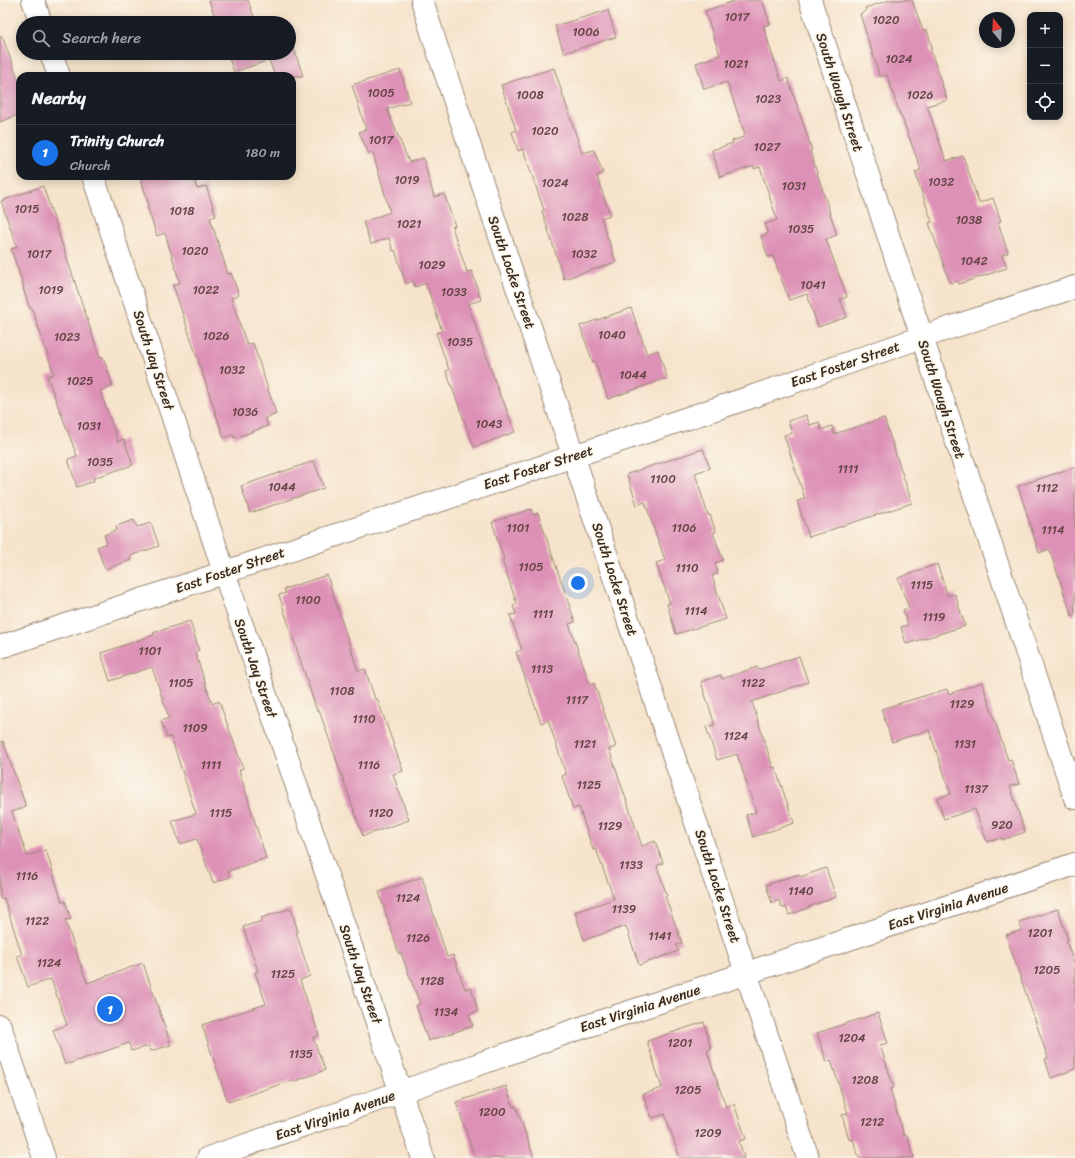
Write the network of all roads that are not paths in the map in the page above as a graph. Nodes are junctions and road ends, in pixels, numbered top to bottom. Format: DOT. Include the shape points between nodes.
graph roads {
  1 [pos="33,0"];
  2 [pos="422,0"];
  3 [pos="810,0"];
  4 [pos="39,16"];
  5 [pos="53,60"];
  6 [pos="58,72"];
  7 [pos="94,180"];
  8 [pos="1075,287"];
  9 [pos="922,337"];
  10 [pos="574,455"];
  11 [pos="224,572"];
  12 [pos="0,647"];
  13 [pos="1075,798"];
  14 [pos="1075,864"];
  15 [pos="746,972"];
  16 [pos="0,1026"];
  17 [pos="401,1092"];
  18 [pos="44,1158"];
  19 [pos="208,1158"];
  20 [pos="423,1158"];
  21 [pos="808,1158"];
  1 -- 4 [label="street"];
  2 -- 10 [label="street, South Locke Street"];
  3 -- 9 [label="street, South Waugh Street"];
  5 -- 6 [label="street"];
  7 -- 11 [label="street, South Jay Street"];
  8 -- 9 [label="street, East Foster Street"];
  9 -- 10 [label="street, East Foster Street"];
  9 -- 13 [label="street, South Waugh Street"];
  10 -- 11 [label="street, East Foster Street"];
  10 -- 15 [label="street, South Locke Street"];
  11 -- 12 [label="street, East Foster Street"];
  11 -- 17 [label="street, South Jay Street"];
  14 -- 15 [label="street, East Virginia Avenue"];
  15 -- 17 [label="street, East Virginia Avenue"];
  15 -- 21 [label="street, South Locke Street"];
  16 -- 18 [label="street"];
  17 -- 19 [label="street, East Virginia Avenue"];
  17 -- 20 [label="street, South Jay Street"];
}
